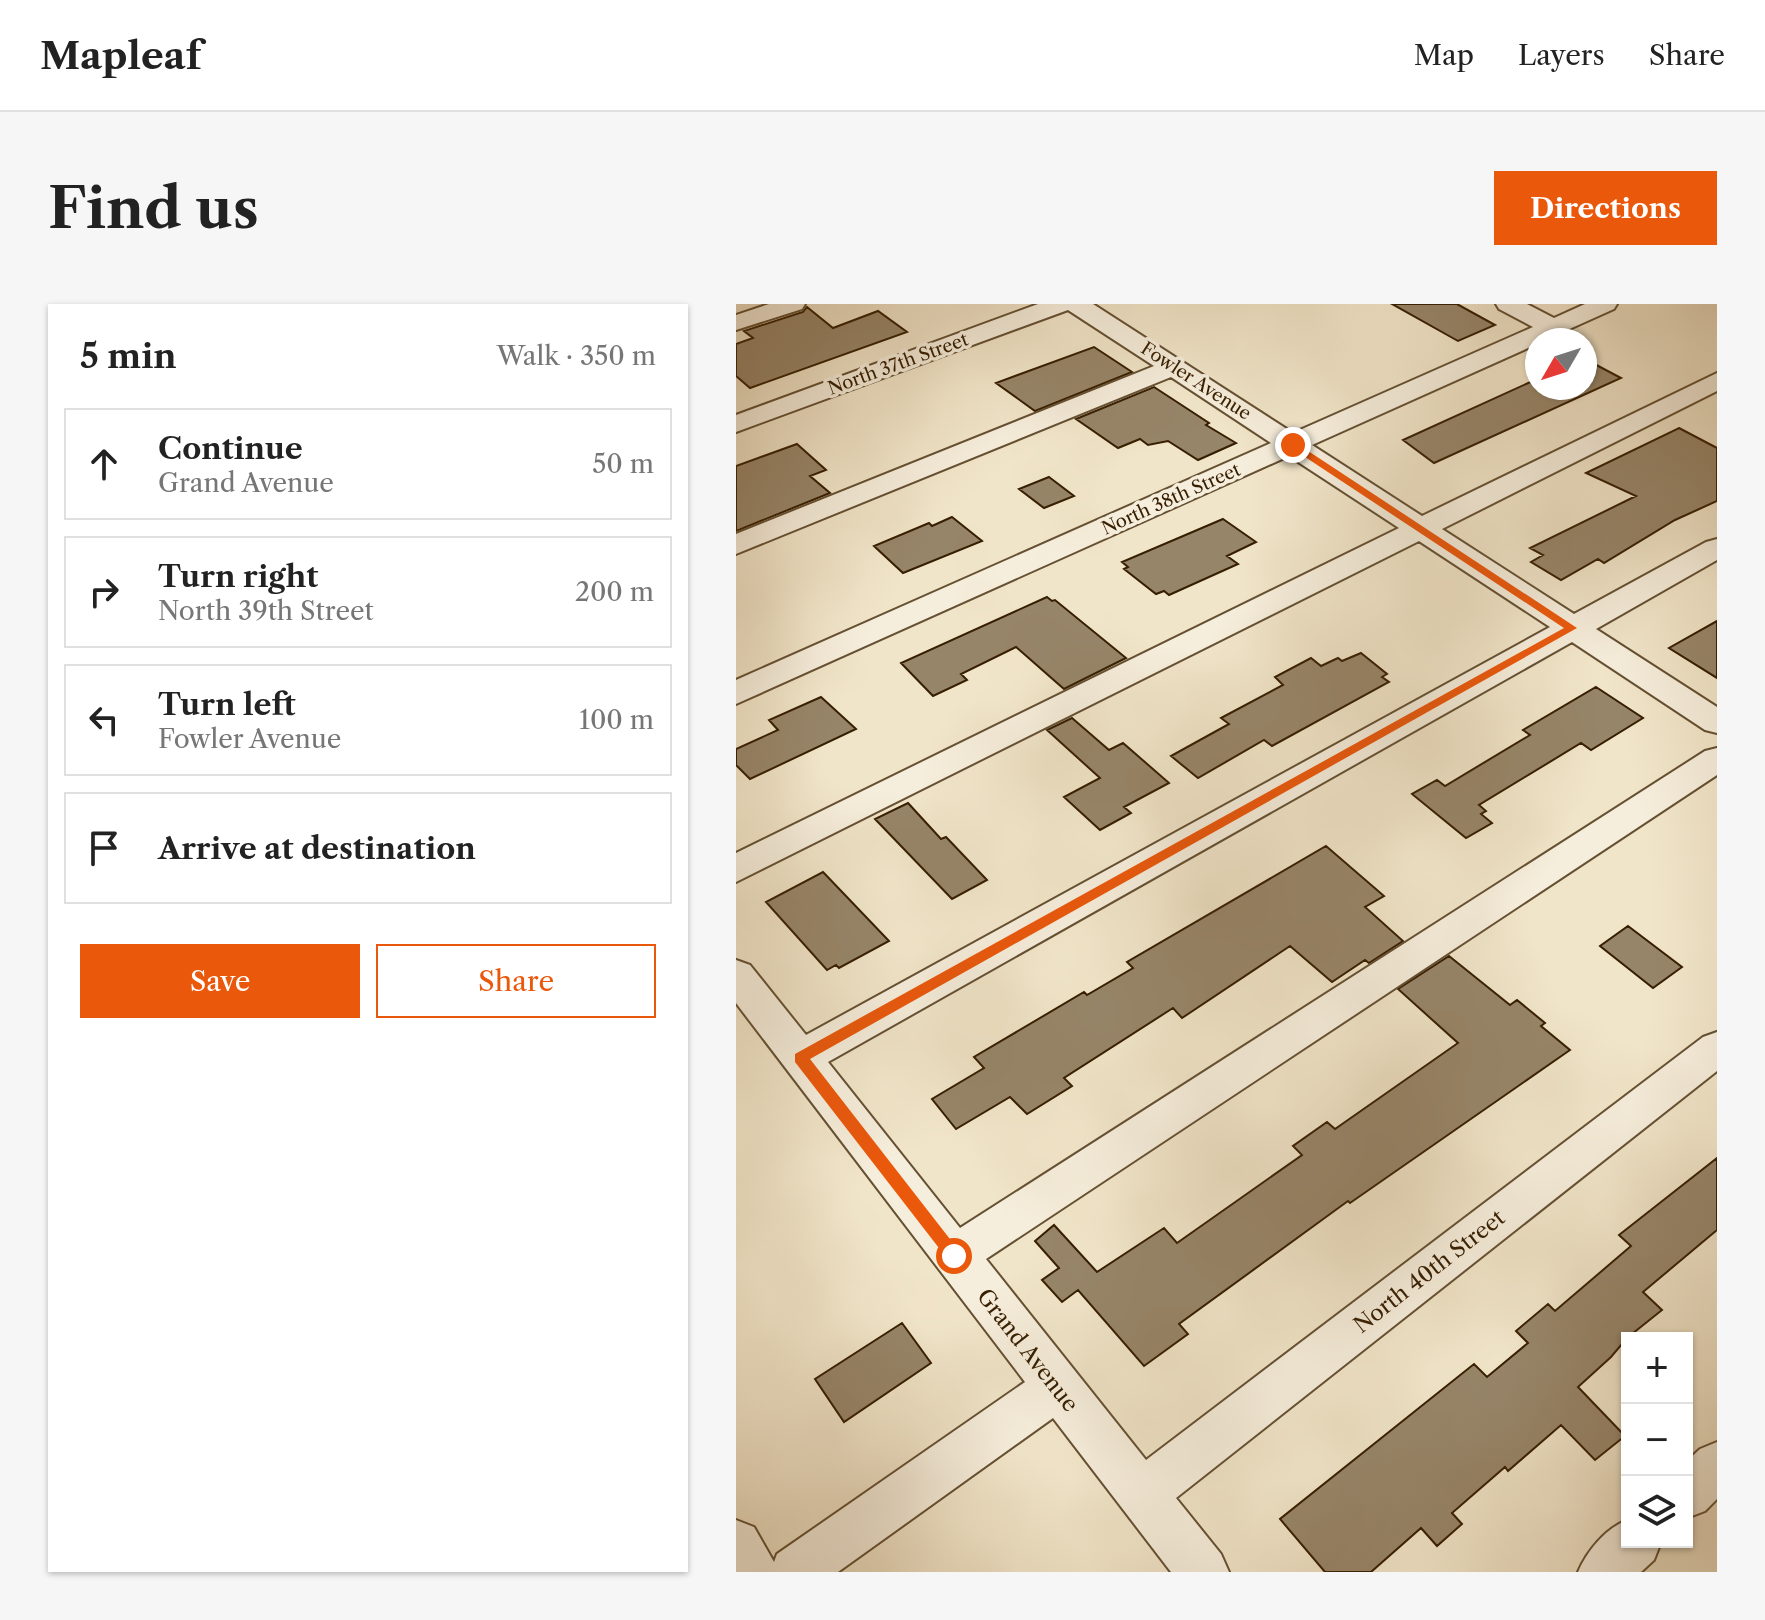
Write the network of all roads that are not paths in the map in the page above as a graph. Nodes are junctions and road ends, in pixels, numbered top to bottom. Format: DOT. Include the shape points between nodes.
graph roads {
  1 [pos="793,304"];
  2 [pos="1061,304"];
  3 [pos="1076,304"];
  4 [pos="1508,304"];
  5 [pos="1605,304"];
  6 [pos="736,323"];
  7 [pos="1553,327"];
  8 [pos="1174,367"];
  9 [pos="1717,381"];
  10 [pos="736,424"];
  11 [pos="1293,445"];
  12 [pos="1422,529"];
  13 [pos="736,545"];
  14 [pos="1717,548"];
  15 [pos="1572,628"];
  16 [pos="736,693"];
  17 [pos="1717,722"];
  18 [pos="1717,759"];
  19 [pos="736,869"];
  20 [pos="736,975"];
  21 [pos="1717,1048"];
  22 [pos="800,1058"];
  23 [pos="954,1256"];
  24 [pos="1057,1387"];
  25 [pos="1717,1466"];
  26 [pos="1693,1488"];
  27 [pos="1142,1494"];
  28 [pos="736,1545"];
  29 [pos="1630,1548"];
  30 [pos="752,1572"];
  31 [pos="795,1572"];
  32 [pos="1203,1572"];
  33 [pos="1604,1572"];
  1 -- 6 [label="street"];
  2 -- 10 [label="street, North 37th Street"];
  3 -- 8 [label="street, Fowler Avenue"];
  4 -- 7 [label="street"];
  5 -- 7 [label="street, North 38th Street"];
  7 -- 11 [label="street, North 38th Street"];
  8 -- 11 [label="street, Fowler Avenue"];
  8 -- 13 [label="street"];
  9 -- 12 [label="street"];
  11 -- 12 [label="street, Fowler Avenue"];
  11 -- 16 [label="street, North 38th Street"];
  12 -- 15 [label="street, Fowler Avenue"];
  12 -- 19 [label="street"];
  14 -- 15 [label="street"];
  15 -- 17 [label="street, Fowler Avenue"];
  15 -- 22 [label="street"];
  18 -- 23 [label="street"];
  20 -- 22 [label="street, Grand Avenue"];
  21 -- 27 [label="street, North 40th Street"];
  22 -- 23 [label="street, Grand Avenue"];
  23 -- 24 [label="street, Grand Avenue"];
  24 -- 27 [label="street, Grand Avenue"];
  24 -- 31 [label="street"];
  25 -- 26 [label="street"];
  27 -- 32 [label="street, Grand Avenue"];
  28 -- 30 [label="street"];
  29 -- 33 [label="street"];
}
